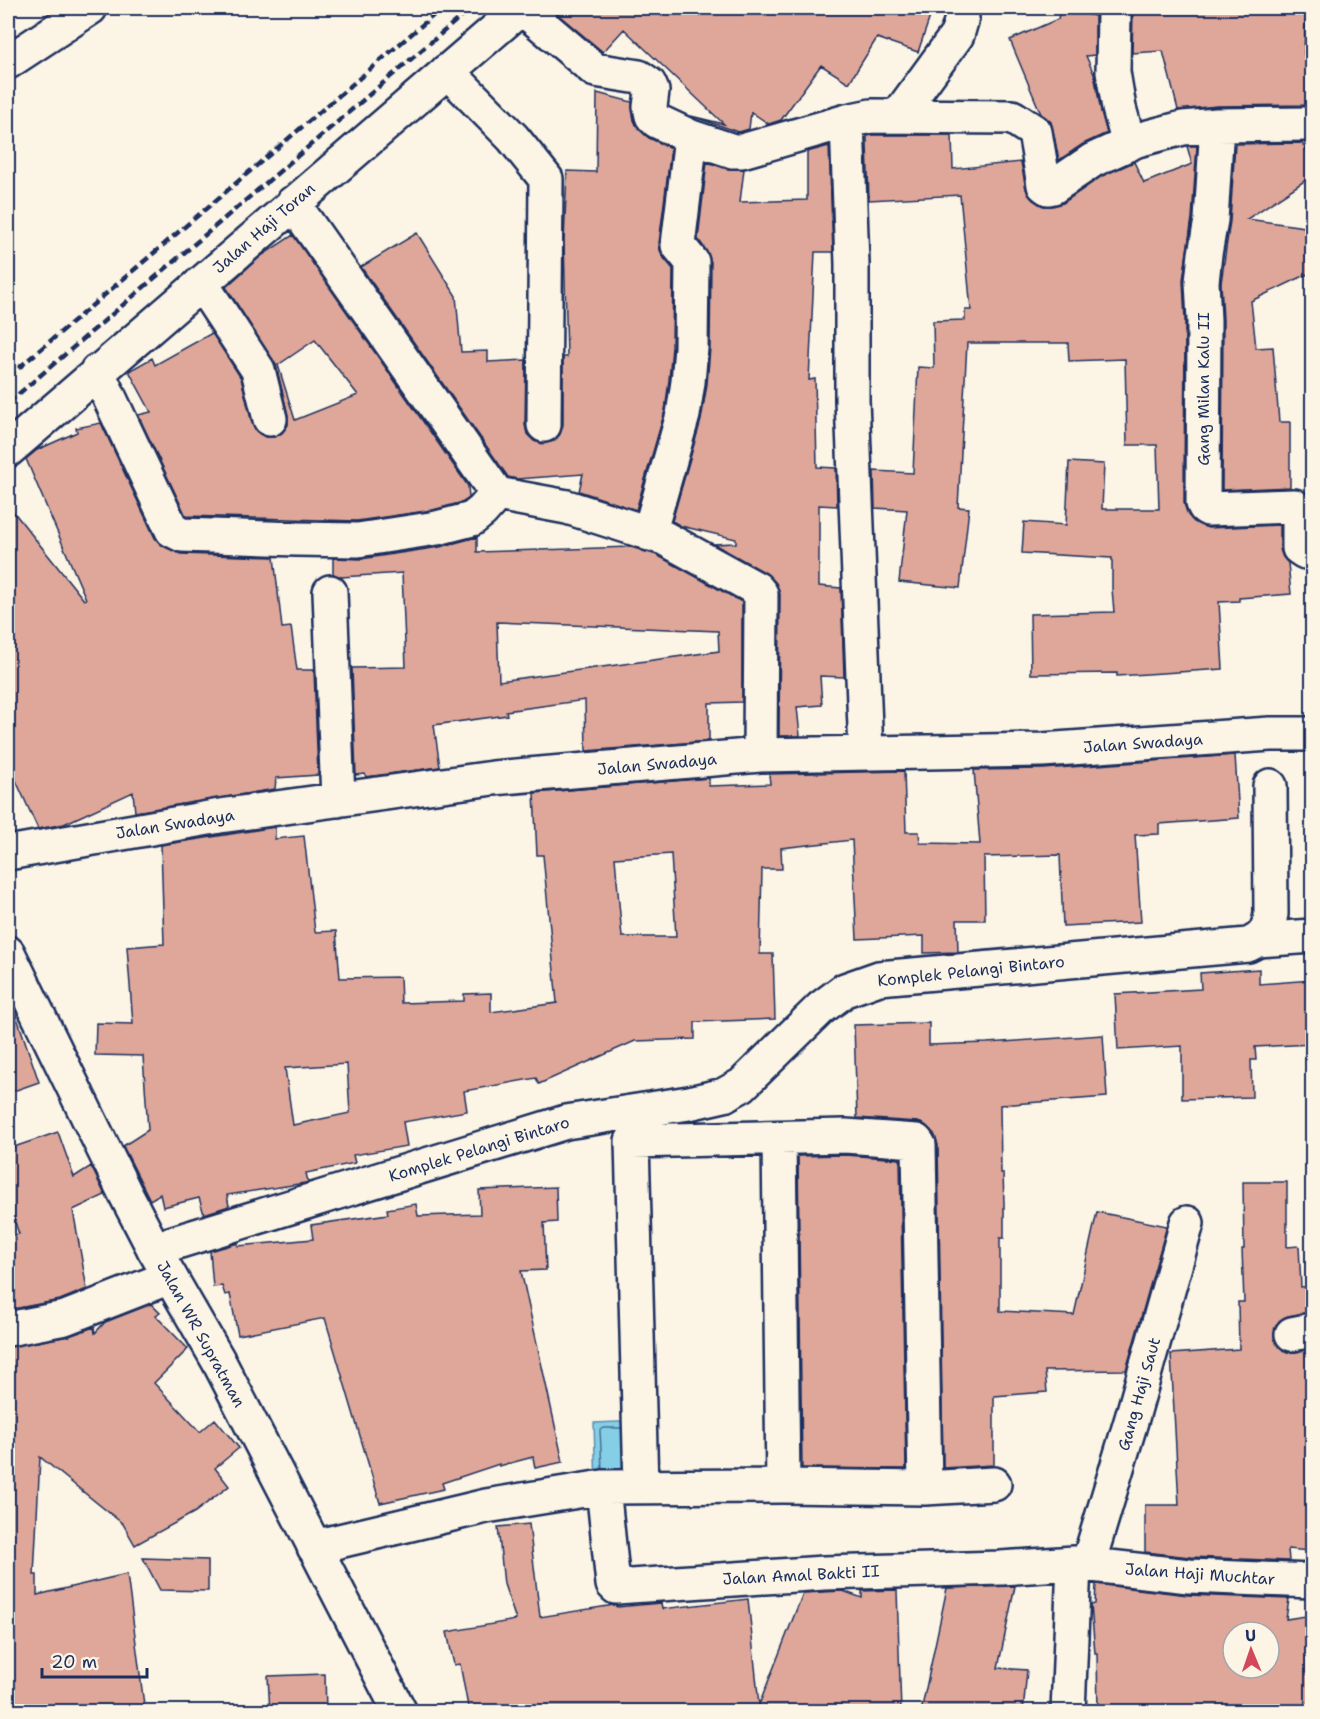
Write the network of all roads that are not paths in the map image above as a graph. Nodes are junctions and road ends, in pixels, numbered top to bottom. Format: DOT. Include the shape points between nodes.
graph roads {
  1 [pos="90,8"];
  2 [pos="522,8"];
  3 [pos="962,8"];
  4 [pos="1114,13"];
  5 [pos="8,62"];
  6 [pos="447,71"];
  7 [pos="898,116"];
  8 [pos="847,121"];
  9 [pos="1312,124"];
  10 [pos="1217,125"];
  11 [pos="691,137"];
  12 [pos="1129,144"];
  13 [pos="293,203"];
  14 [pos="201,283"];
  15 [pos="97,371"];
  16 [pos="270,419"];
  17 [pos="544,425"];
  18 [pos="8,450"];
  19 [pos="497,494"];
  20 [pos="649,534"];
  21 [pos="1312,552"];
  22 [pos="330,592"];
  23 [pos="1312,734"];
  24 [pos="866,753"];
  25 [pos="760,755"];
  26 [pos="1270,786"];
  27 [pos="338,800"];
  28 [pos="8,853"];
  29 [pos="1312,936"];
  30 [pos="1258,940"];
  31 [pos="8,953"];
  32 [pos="779,1138"];
  33 [pos="1187,1223"];
  34 [pos="154,1249"];
  35 [pos="170,1277"];
  36 [pos="8,1329"];
  37 [pos="994,1484"];
  38 [pos="783,1486"];
  39 [pos="620,1487"];
  40 [pos="925,1488"];
  41 [pos="314,1547"];
  42 [pos="1081,1564"];
  43 [pos="1312,1581"];
  44 [pos="400,1712"];
  45 [pos="1068,1712"];
  1 -- 5 [label="main road"];
  2 -- 6 [label="main road, Jalan Haji Toran"];
  2 -- 11 [label="main road" via="595,70 639,77 649,84 652,116"];
  3 -- 7 [label="main road" via="957,35"];
  4 -- 12 [label="main road" via="1113,72"];
  6 -- 13 [label="main road, Jalan Haji Toran"];
  6 -- 17 [label="main road" via="513,138 546,179"];
  7 -- 8 [label="main road"];
  7 -- 12 [label="main road" via="1012,117 1035,132 1044,185 1048,188 1093,160"];
  8 -- 11 [label="main road" via="733,151"];
  8 -- 24 [label="main road" via="852,400"];
  9 -- 10 [label="main road"];
  10 -- 12 [label="main road" via="1183,128"];
  10 -- 21 [label="main road, Gang Milan Kalu II" via="1211,220 1202,282 1203,502 1208,509 1294,506 1299,512 1299,548"];
  11 -- 20 [label="main road" via="678,245 692,262 688,382 683,416"];
  13 -- 14 [label="main road, Jalan Haji Toran"];
  13 -- 19 [label="main road"];
  14 -- 15 [label="main road, Jalan Haji Toran"];
  14 -- 16 [label="main road" via="258,370"];
  15 -- 18 [label="main road, Jalan Haji Toran"];
  15 -- 19 [label="main road" via="172,530 182,535 358,540 472,519"];
  19 -- 20 [label="main road" via="567,507"];
  20 -- 25 [label="main road" via="664,538 761,594"];
  22 -- 27 [label="main road"];
  23 -- 24 [label="main road, Jalan Swadaya" via="1042,750"];
  24 -- 25 [label="main road, Jalan Swadaya"];
  25 -- 27 [label="main road, Jalan Swadaya" via="493,778"];
  26 -- 30 [label="main road" via="1271,914 1268,928"];
  27 -- 28 [label="main road, Jalan Swadaya"];
  29 -- 30 [label="main road, Komplek Pelangi Bintaro"];
  30 -- 34 [label="main road, Komplek Pelangi Bintaro" via="1248,945 879,978 845,990 829,1002 742,1085 724,1095 566,1122"];
  31 -- 34 [label="main road, Jalan WR Supratman"];
  32 -- 38 [label="main road"];
  32 -- 39 [label="main road" via="632,1141"];
  32 -- 40 [label="main road" via="846,1136 916,1141 919,1145"];
  33 -- 42 [label="main road, Gang Haji Saut" via="1153,1345"];
  34 -- 35 [label="main road, Jalan WR Supratman"];
  35 -- 36 [label="main road" via="65,1318"];
  35 -- 41 [label="main road, Jalan WR Supratman" via="218,1360"];
  37 -- 40 [label="main road"];
  38 -- 39 [label="main road"];
  38 -- 40 [label="main road"];
  39 -- 41 [label="main road" via="486,1506"];
  39 -- 42 [label="main road, Jalan Amal Bakti II" via="613,1584 616,1587 836,1572"];
  41 -- 44 [label="main road, Jalan WR Supratman"];
  42 -- 43 [label="main road, Jalan Haji Muchtar" via="1189,1576"];
  42 -- 45 [label="main road, Gang Haji Saut"];
}
